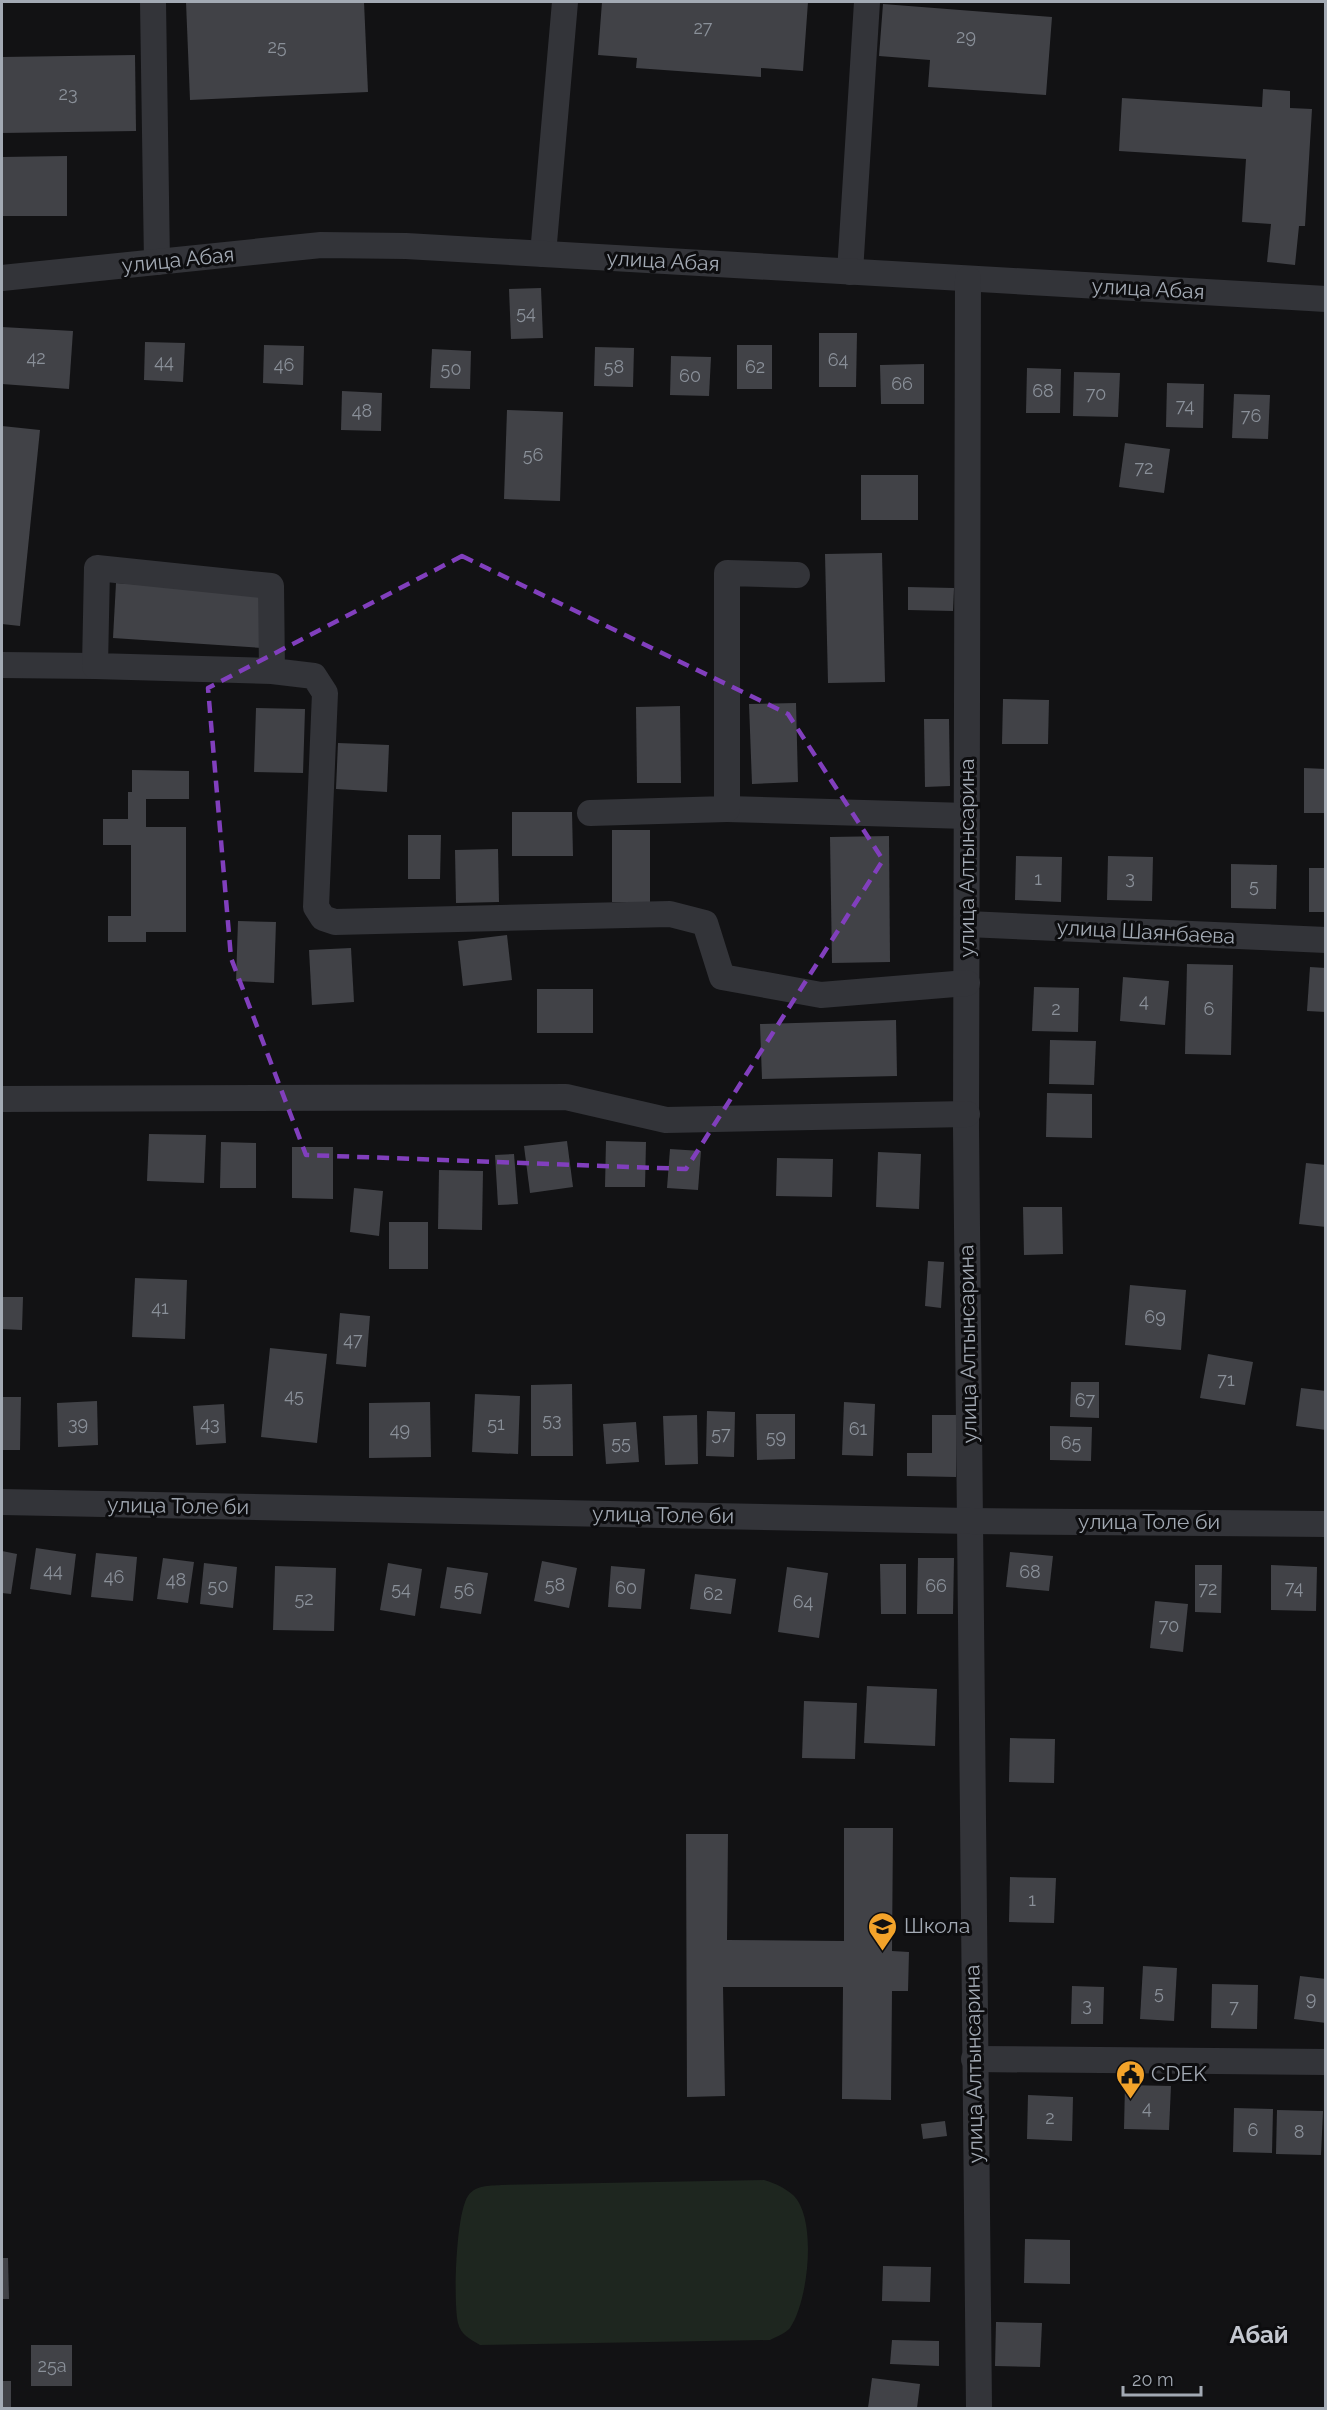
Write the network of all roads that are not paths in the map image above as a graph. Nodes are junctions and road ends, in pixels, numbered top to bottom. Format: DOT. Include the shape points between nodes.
graph roads {
  1 [pos="153,2"];
  2 [pos="565,2"];
  3 [pos="867,2"];
  4 [pos="543,254"];
  5 [pos="157,262"];
  6 [pos="850,272"];
  7 [pos="2,278"];
  8 [pos="968,279"];
  9 [pos="1326,299"];
  10 [pos="797,575"];
  11 [pos="2,665"];
  12 [pos="95,666"];
  13 [pos="272,671"];
  14 [pos="727,809"];
  15 [pos="590,813"];
  16 [pos="967,816"];
  17 [pos="967,924"];
  18 [pos="1326,940"];
  19 [pos="966,983"];
  20 [pos="2,1099"];
  21 [pos="967,1114"];
  22 [pos="2,1502"];
  23 [pos="970,1521"];
  24 [pos="1326,1524"];
  25 [pos="974,2059"];
  26 [pos="1326,2062"];
  27 [pos="979,2409"];
  1 -- 5 [label="street"];
  2 -- 4 [label="street"];
  3 -- 6 [label="street"];
  4 -- 5 [label="street, улица Абая" via="321,245"];
  4 -- 6 [label="street, улица Абая"];
  5 -- 7 [label="street, улица Абая"];
  6 -- 8 [label="street, улица Абая"];
  8 -- 9 [label="street, улица Абая"];
  8 -- 16 [label="street, улица Алтынсарина"];
  10 -- 14 [label="street" via="727,573"];
  11 -- 12 [label="street"];
  12 -- 13 [label="street"];
  12 -- 13 [label="street" via="97,568 271,586"];
  13 -- 19 [label="street" via="314,676 325,693 316,907 323,918 347,922 670,914 705,923 722,977 821,995"];
  14 -- 15 [label="street"];
  14 -- 16 [label="street"];
  16 -- 17 [label="street, улица Алтынсарина"];
  17 -- 18 [label="street, улица Шаянбаева"];
  17 -- 19 [label="street, улица Алтынсарина"];
  19 -- 21 [label="street, улица Алтынсарина"];
  20 -- 21 [label="street" via="566,1097 666,1120"];
  21 -- 23 [label="street, улица Алтынсарина"];
  22 -- 23 [label="street, улица Толе би"];
  23 -- 24 [label="street, улица Толе би"];
  23 -- 25 [label="street, улица Алтынсарина"];
  25 -- 26 [label="street"];
  25 -- 27 [label="street, улица Алтынсарина"];
}
